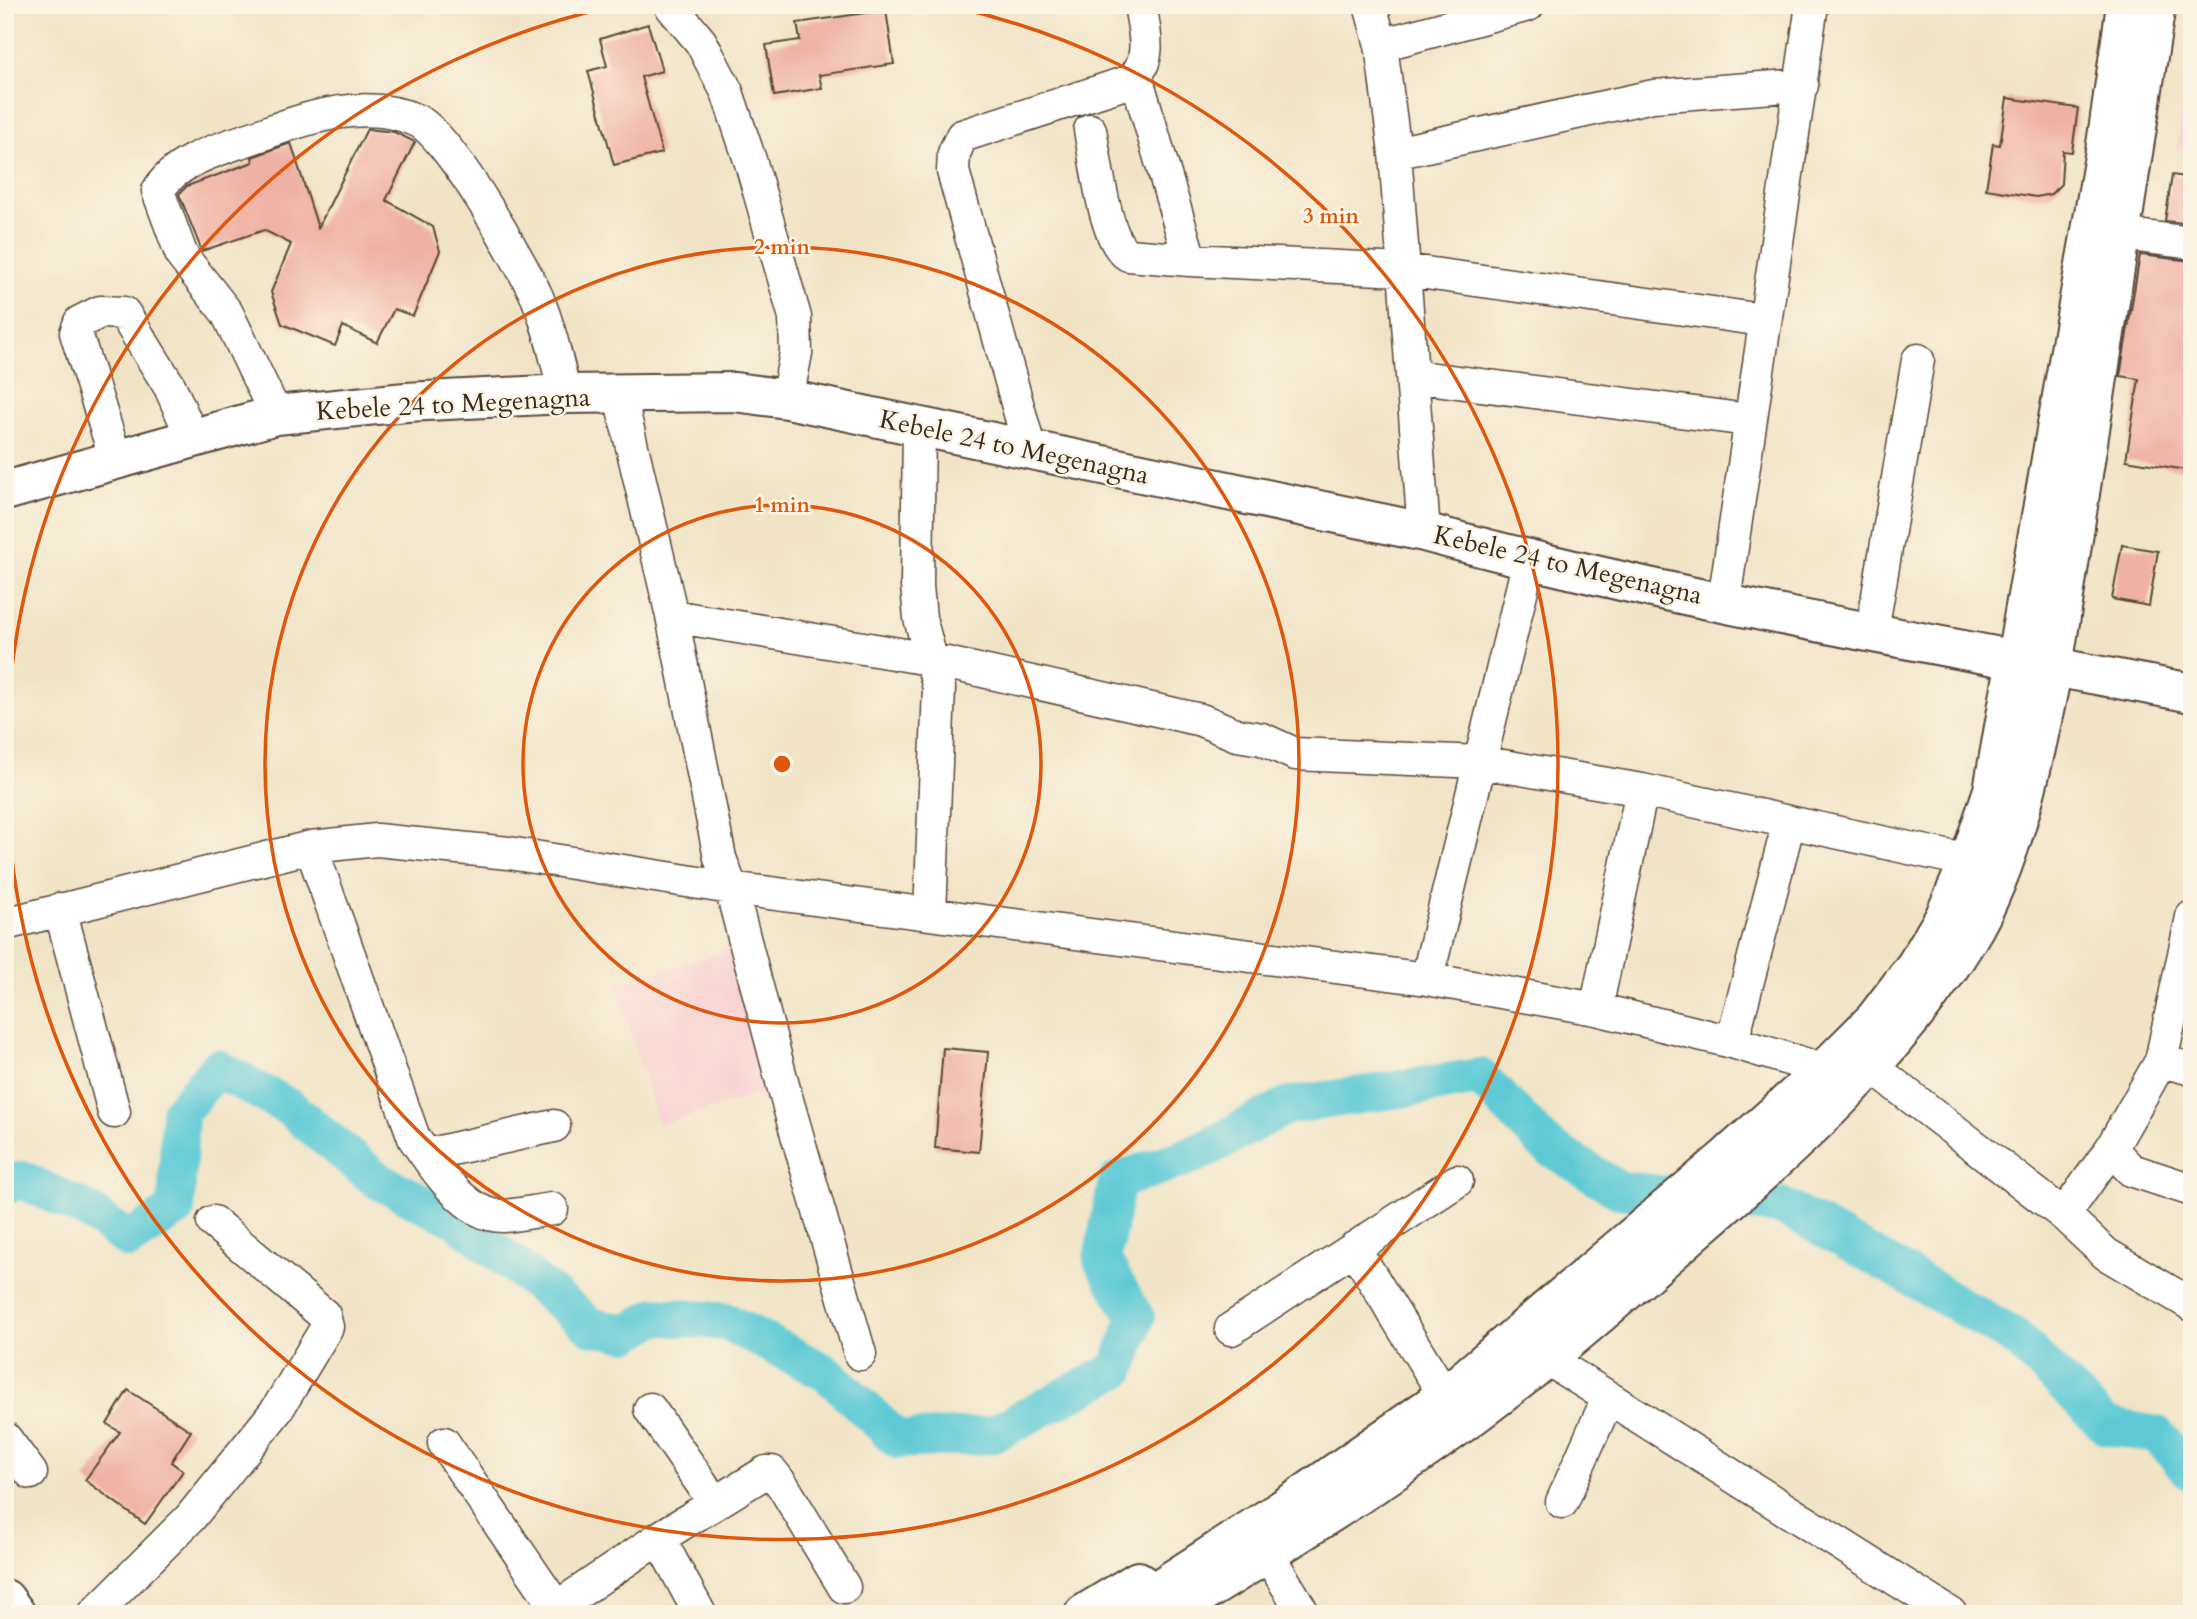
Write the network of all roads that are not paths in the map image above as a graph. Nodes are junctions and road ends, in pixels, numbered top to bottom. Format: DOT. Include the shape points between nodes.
graph roads {
  1 [pos="670,5"];
  2 [pos="1140,5"];
  3 [pos="1370,5"];
  4 [pos="1528,5"];
  5 [pos="1812,5"];
  6 [pos="2126,5"];
  7 [pos="2156,5"];
  8 [pos="1381,45"];
  9 [pos="1136,76"];
  10 [pos="1802,85"];
  11 [pos="1090,130"];
  12 [pos="1395,153"];
  13 [pos="2121,234"];
  14 [pos="2192,243"];
  15 [pos="1190,260"];
  16 [pos="1404,270"];
  17 [pos="1763,320"];
  18 [pos="1918,360"];
  19 [pos="1412,376"];
  20 [pos="565,394"];
  21 [pos="620,396"];
  22 [pos="787,399"];
  23 [pos="276,415"];
  24 [pos="1748,420"];
  25 [pos="919,427"];
  26 [pos="193,439"];
  27 [pos="1030,450"];
  28 [pos="116,460"];
  29 [pos="5,491"];
  30 [pos="1424,532"];
  31 [pos="1528,560"];
  32 [pos="1724,601"];
  33 [pos="672,616"];
  34 [pos="1872,631"];
  35 [pos="929,659"];
  36 [pos="2035,664"];
  37 [pos="2192,693"];
  38 [pos="1480,762"];
  39 [pos="1642,790"];
  40 [pos="1789,822"];
  41 [pos="311,847"];
  42 [pos="1969,862"];
  43 [pos="731,888"];
  44 [pos="60,909"];
  45 [pos="930,914"];
  46 [pos="5,924"];
  47 [pos="2190,932"];
  48 [pos="1427,979"];
  49 [pos="1596,1009"];
  50 [pos="1732,1042"];
  51 [pos="2161,1062"];
  52 [pos="1872,1067"];
  53 [pos="2192,1069"];
  54 [pos="1824,1070"];
  55 [pos="114,1112"];
  56 [pos="554,1126"];
  57 [pos="2111,1149"];
  58 [pos="426,1155"];
  59 [pos="1457,1181"];
  60 [pos="2192,1190"];
  61 [pos="552,1209"];
  62 [pos="2064,1215"];
  63 [pos="213,1222"];
  64 [pos="1676,1224"];
  65 [pos="1354,1248"];
  66 [pos="2192,1305"];
  67 [pos="1231,1329"];
  68 [pos="860,1354"];
  69 [pos="1546,1358"];
  70 [pos="1445,1396"];
  71 [pos="1608,1398"];
  72 [pos="650,1409"];
  73 [pos="5,1438"];
  74 [pos="444,1443"];
  75 [pos="31,1472"];
  76 [pos="1562,1502"];
  77 [pos="715,1503"];
  78 [pos="1305,1512"];
  79 [pos="659,1538"];
  80 [pos="1278,1571"];
  81 [pos="845,1587"];
  82 [pos="5,1599"];
  83 [pos="552,1610"];
  84 [pos="1946,1613"];
  85 [pos="16,1614"];
  86 [pos="94,1614"];
  87 [pos="701,1614"];
  88 [pos="1084,1614"];
  89 [pos="1120,1614"];
  90 [pos="1170,1614"];
  91 [pos="1206,1614"];
  92 [pos="1304,1614"];
  1 -- 22 [label="street" via="701,42 727,92 751,163 795,317 796,353"];
  2 -- 9 [label="street" via="1147,48"];
  3 -- 8 [label="street"];
  4 -- 8 [label="street"];
  5 -- 10 [label="street"];
  6 -- 36 [label="main road"];
  7 -- 13 [label="main road"];
  8 -- 12 [label="street"];
  9 -- 15 [label="street"];
  9 -- 27 [label="street" via="1131,82 962,136 954,153 954,171"];
  10 -- 12 [label="street" via="1653,96"];
  10 -- 17 [label="street"];
  11 -- 15 [label="street" via="1112,234 1120,250 1128,255"];
  12 -- 16 [label="street"];
  13 -- 14 [label="street"];
  13 -- 36 [label="main road"];
  15 -- 16 [label="street"];
  16 -- 17 [label="street"];
  16 -- 19 [label="street"];
  17 -- 24 [label="street"];
  18 -- 34 [label="street"];
  19 -- 24 [label="street"];
  19 -- 30 [label="street"];
  20 -- 21 [label="main road, Kebele 24 to Megenagna"];
  20 -- 23 [label="main road, Kebele 24 to Megenagna" via="406,402"];
  20 -- 23 [label="street" via="538,299 447,148 419,121 369,110 311,116 194,160 165,179 158,191 182,256 227,313"];
  21 -- 22 [label="main road, Kebele 24 to Megenagna" via="735,391"];
  21 -- 33 [label="street"];
  22 -- 25 [label="main road, Kebele 24 to Megenagna"];
  23 -- 26 [label="main road, Kebele 24 to Megenagna"];
  24 -- 32 [label="street"];
  25 -- 27 [label="main road, Kebele 24 to Megenagna"];
  25 -- 35 [label="street" via="917,586"];
  26 -- 28 [label="main road, Kebele 24 to Megenagna"];
  26 -- 28 [label="street" via="170,387 124,313 100,312 80,322 76,333"];
  27 -- 30 [label="main road, Kebele 24 to Megenagna"];
  28 -- 29 [label="main road, Kebele 24 to Megenagna"];
  30 -- 31 [label="main road, Kebele 24 to Megenagna"];
  31 -- 32 [label="main road, Kebele 24 to Megenagna"];
  31 -- 38 [label="street"];
  32 -- 34 [label="main road, Kebele 24 to Megenagna"];
  33 -- 35 [label="street"];
  33 -- 43 [label="street" via="720,858"];
  34 -- 36 [label="main road, Kebele 24 to Megenagna"];
  35 -- 38 [label="street" via="1202,720 1295,754"];
  35 -- 45 [label="street" via="939,688"];
  36 -- 37 [label="main road, Kebele 24 to Megenagna"];
  36 -- 42 [label="main road"];
  36 -- 52 [label="main road" via="2038,747 2001,869 1969,938"];
  38 -- 39 [label="street"];
  38 -- 48 [label="street"];
  39 -- 40 [label="street"];
  39 -- 49 [label="street"];
  40 -- 42 [label="street"];
  40 -- 50 [label="street"];
  41 -- 43 [label="street" via="377,840 509,853"];
  41 -- 44 [label="street"];
  41 -- 58 [label="street" via="414,1138"];
  42 -- 54 [label="main road" via="1916,965 1875,1019"];
  43 -- 45 [label="street"];
  43 -- 68 [label="street"];
  44 -- 46 [label="street"];
  44 -- 55 [label="street"];
  45 -- 48 [label="street"];
  47 -- 51 [label="street"];
  48 -- 49 [label="street"];
  49 -- 50 [label="street"];
  50 -- 54 [label="street"];
  51 -- 53 [label="street"];
  51 -- 57 [label="street"];
  52 -- 62 [label="street"];
  52 -- 64 [label="main road" via="1771,1166"];
  54 -- 64 [label="main road" via="1727,1157"];
  56 -- 58 [label="street"];
  57 -- 60 [label="street" via="2132,1170"];
  57 -- 62 [label="street"];
  58 -- 61 [label="street" via="456,1192 483,1211 501,1216"];
  59 -- 65 [label="street"];
  62 -- 66 [label="street" via="2124,1268"];
  63 -- 86 [label="street" via="324,1315 327,1328 277,1410 190,1518"];
  64 -- 69 [label="main road" via="1654,1268"];
  64 -- 70 [label="main road" via="1606,1257"];
  65 -- 67 [label="street"];
  65 -- 70 [label="street"];
  69 -- 71 [label="street"];
  69 -- 78 [label="main road" via="1457,1427"];
  70 -- 78 [label="main road"];
  71 -- 76 [label="street"];
  71 -- 84 [label="street"];
  72 -- 77 [label="street"];
  73 -- 75 [label="street"];
  74 -- 83 [label="street"];
  77 -- 79 [label="street"];
  77 -- 81 [label="street" via="772,1472"];
  78 -- 80 [label="main road" via="1301,1545"];
  78 -- 88 [label="main road" via="1236,1519"];
  78 -- 89 [label="main road"];
  78 -- 90 [label="main road"];
  79 -- 83 [label="street"];
  79 -- 87 [label="street"];
  80 -- 91 [label="main road"];
  80 -- 92 [label="street"];
  82 -- 85 [label="main road"];
}
